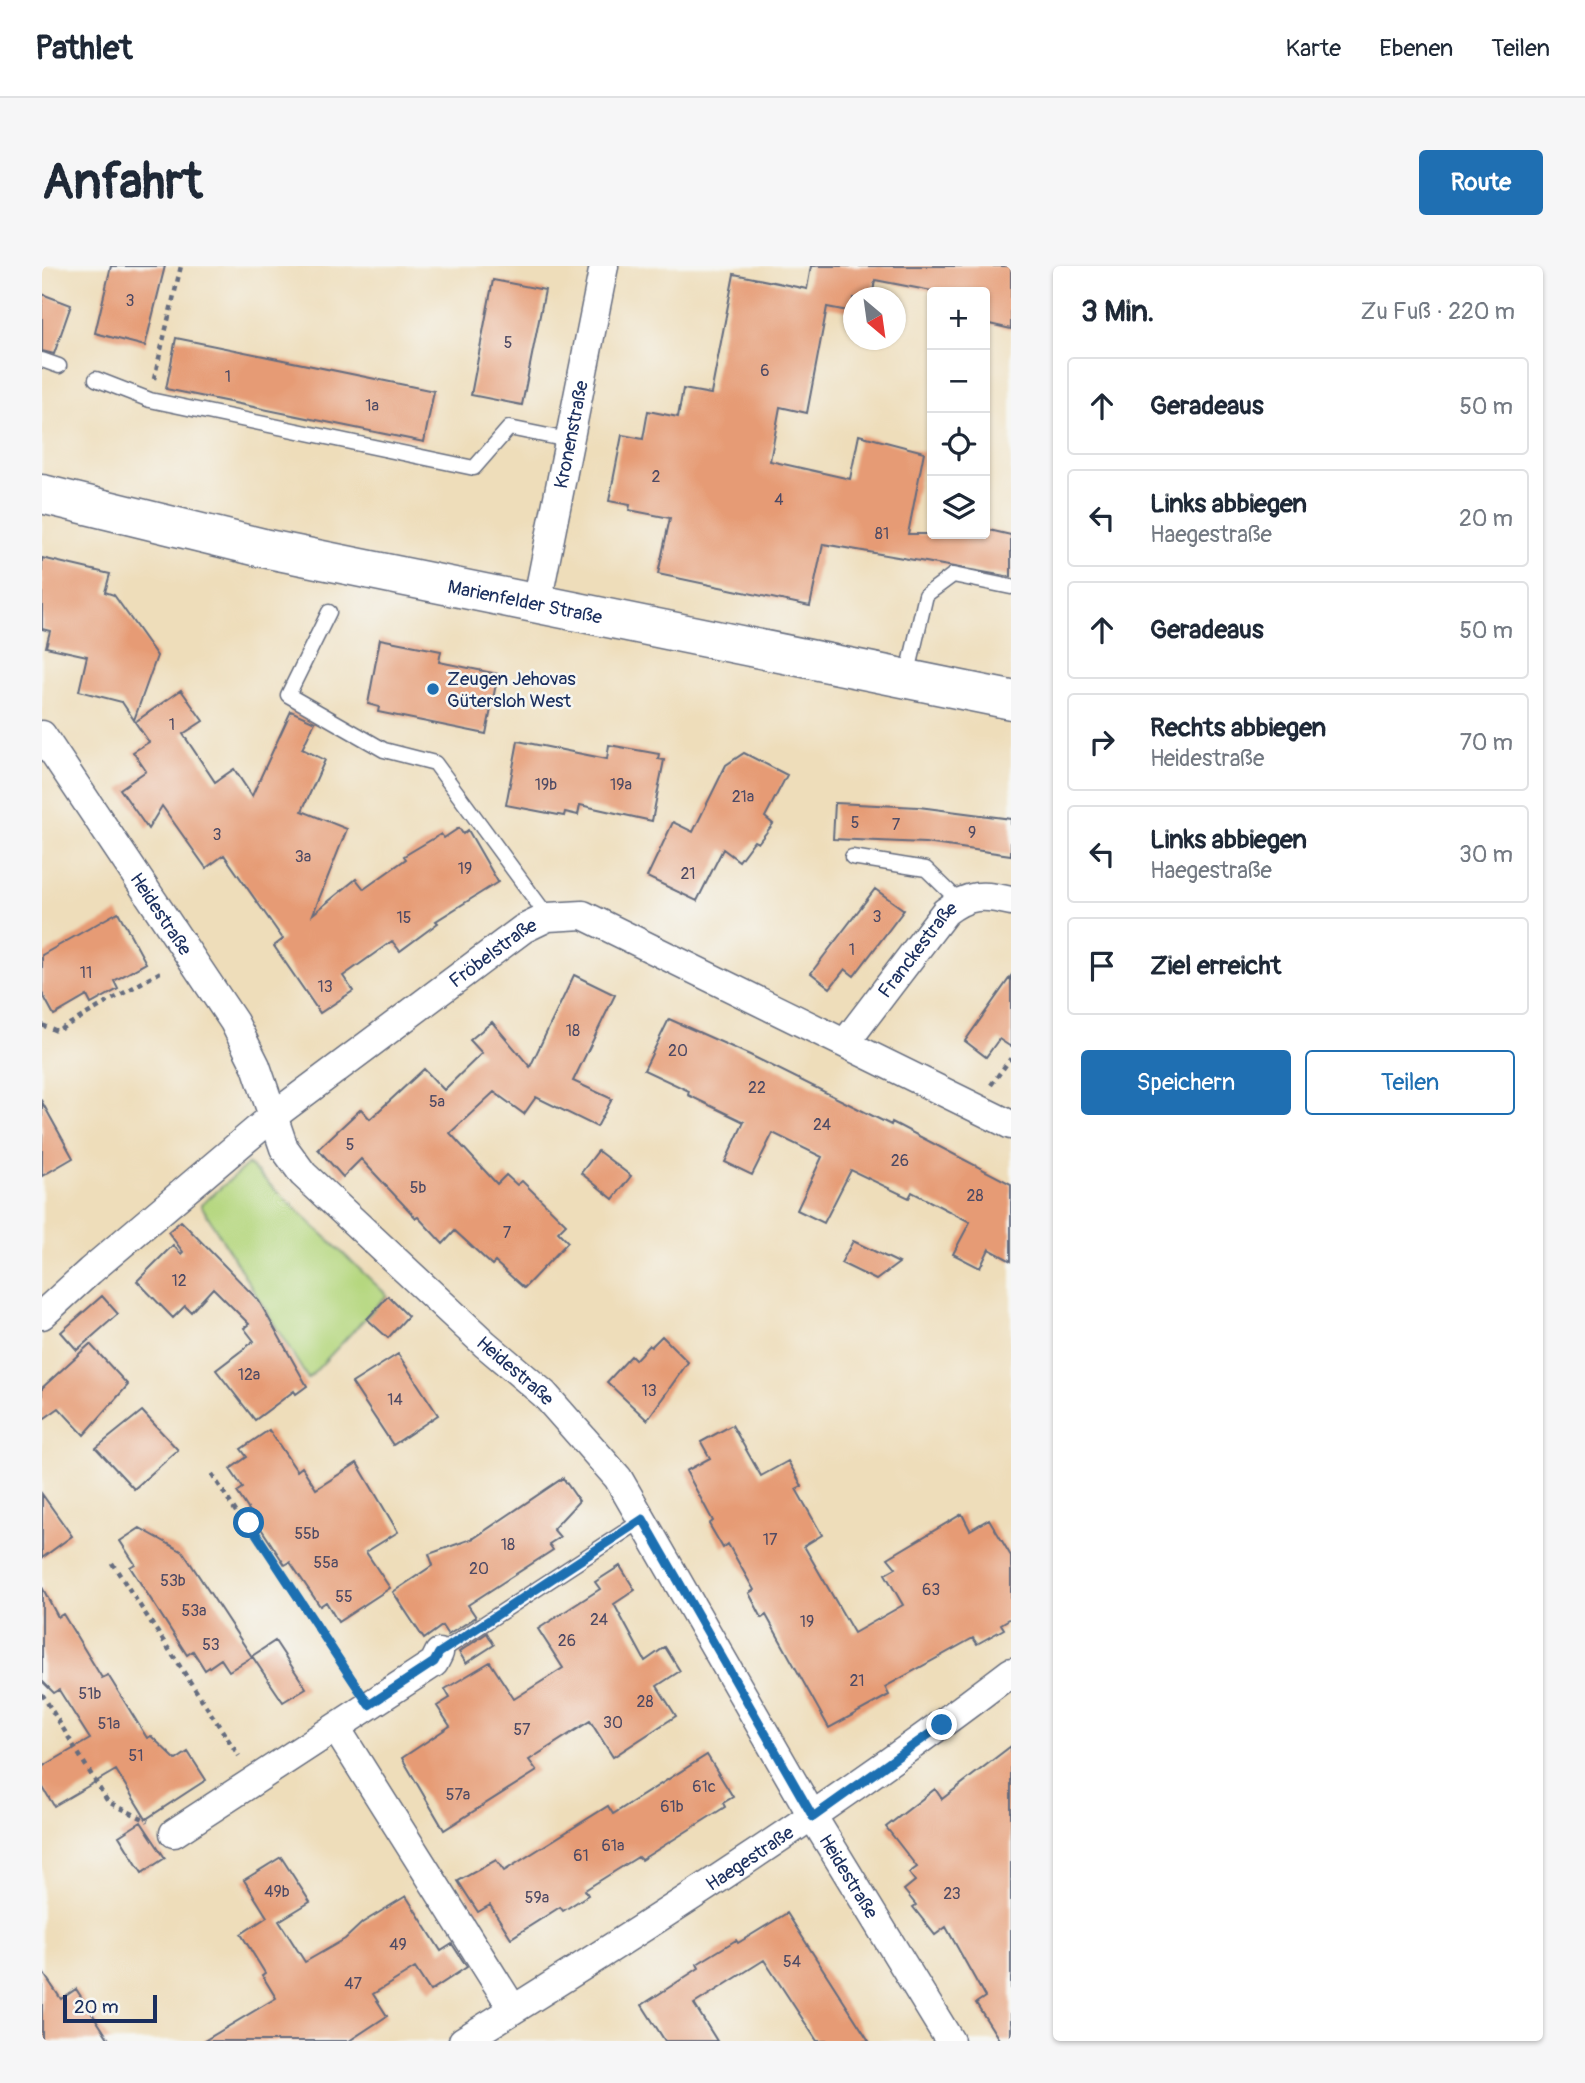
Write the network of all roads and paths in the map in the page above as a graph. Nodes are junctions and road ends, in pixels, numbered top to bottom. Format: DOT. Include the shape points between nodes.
graph roads {
  1 [pos="181,266"];
  2 [pos="604,266"];
  3 [pos="42,360"];
  4 [pos="59,366"];
  5 [pos="96,379"];
  6 [pos="149,400"];
  7 [pos="568,440"];
  8 [pos="42,494"];
  9 [pos="1011,587"];
  10 [pos="537,603"];
  11 [pos="329,612"];
  12 [pos="907,680"];
  13 [pos="1011,701"];
  14 [pos="42,734"];
  15 [pos="852,857"];
  16 [pos="959,901"];
  17 [pos="1011,901"];
  18 [pos="548,917"];
  19 [pos="189,956"];
  20 [pos="42,1026"];
  21 [pos="846,1042"];
  22 [pos="272,1117"];
  23 [pos="1011,1125"];
  24 [pos="42,1315"];
  25 [pos="212,1474"];
  26 [pos="643,1519"];
  27 [pos="112,1563"];
  28 [pos="439,1653"];
  29 [pos="1011,1672"];
  30 [pos="42,1694"];
  31 [pos="369,1705"];
  32 [pos="336,1728"];
  33 [pos="255,1780"];
  34 [pos="813,1817"];
  35 [pos="174,1833"];
  36 [pos="513,2009"];
  37 [pos="493,2033"];
  38 [pos="463,2041"];
  39 [pos="950,2041"];
  1 -- 6 [label="path"];
  2 -- 7 [label="street, Kronenstraße"];
  3 -- 4 [label="lane"];
  5 -- 6 [label="lane"];
  6 -- 7 [label="lane" via="474,468 509,428"];
  7 -- 10 [label="street, Kronenstraße"];
  8 -- 10 [label="main road, Marienfelder Straße" via="263,548"];
  9 -- 12 [label="lane" via="953,575 926,595"];
  10 -- 12 [label="main road, Marienfelder Straße"];
  11 -- 18 [label="lane" via="288,695 384,750 435,763"];
  12 -- 13 [label="main road, Marienfelder Straße"];
  14 -- 19 [label="street, Heidestraße"];
  15 -- 16 [label="lane" via="926,869"];
  16 -- 17 [label="street, Franckestraße" via="993,896"];
  16 -- 21 [label="street, Franckestraße" via="945,912"];
  18 -- 21 [label="street, Fröbelstraße" via="583,915"];
  18 -- 22 [label="street, Fröbelstraße" via="523,929"];
  19 -- 20 [label="path" via="57,1031"];
  19 -- 22 [label="street, Heidestraße" via="234,1022 256,1066"];
  21 -- 23 [label="street, Fröbelstraße"];
  22 -- 24 [label="street, Fröbelstraße"];
  22 -- 26 [label="street, Heidestraße" via="284,1148 303,1174 544,1394 618,1478"];
  25 -- 31 [label="path"];
  26 -- 28 [label="lane"];
  26 -- 34 [label="street, Heidestraße"];
  27 -- 33 [label="path"];
  28 -- 31 [label="street" via="434,1662"];
  29 -- 34 [label="street, Haegestraße"];
  30 -- 35 [label="path" via="108,1802"];
  31 -- 32 [label="street"];
  32 -- 33 [label="street"];
  32 -- 36 [label="street"];
  33 -- 35 [label="street"];
  34 -- 36 [label="street, Haegestraße"];
  34 -- 39 [label="street, Heidestraße"];
  36 -- 37 [label="street, Haegestraße"];
  37 -- 38 [label="street, Haegestraße"];
}
